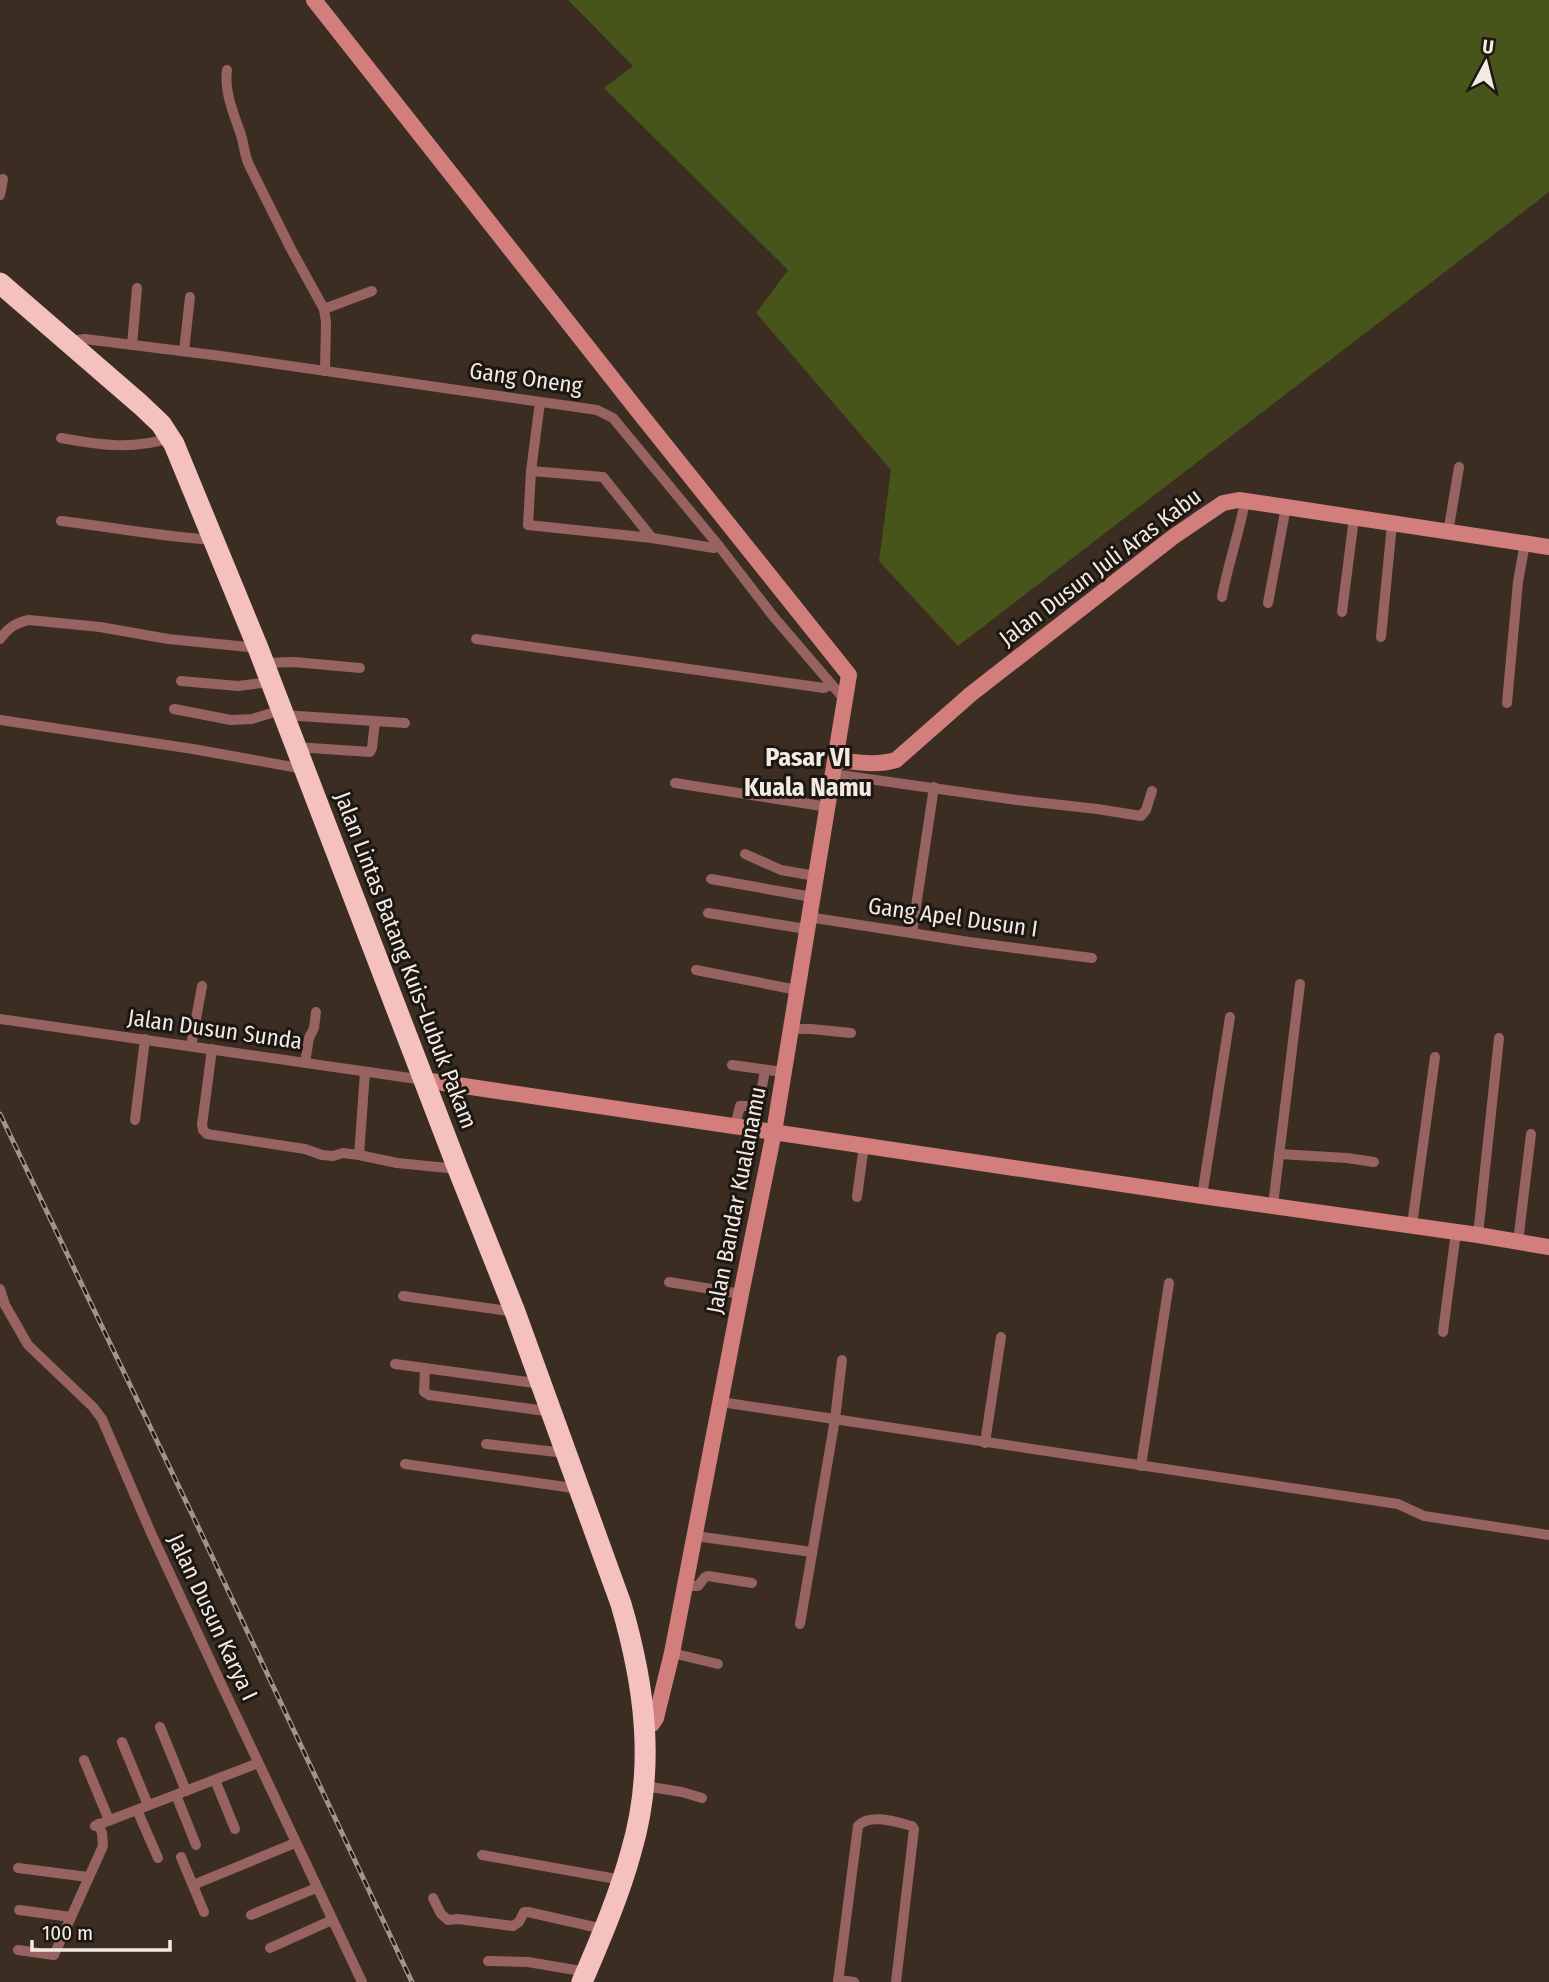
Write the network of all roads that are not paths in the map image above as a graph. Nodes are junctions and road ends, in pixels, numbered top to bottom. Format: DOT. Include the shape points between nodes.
graph roads {
  1 [pos="314,0"];
  2 [pos="227,70"];
  3 [pos="3,179"];
  4 [pos="0,195"];
  5 [pos="0,283"];
  6 [pos="137,288"];
  7 [pos="372,291"];
  8 [pos="190,297"];
  9 [pos="324,309"];
  10 [pos="70,344"];
  11 [pos="132,345"];
  12 [pos="184,351"];
  13 [pos="325,372"];
  14 [pos="540,402"];
  15 [pos="61,438"];
  16 [pos="170,438"];
  17 [pos="1459,467"];
  18 [pos="531,471"];
  19 [pos="1245,501"];
  20 [pos="1286,507"];
  21 [pos="1354,518"];
  22 [pos="61,521"];
  23 [pos="1392,524"];
  24 [pos="1448,533"];
  25 [pos="652,538"];
  26 [pos="215,540"];
  27 [pos="1525,543"];
  28 [pos="719,546"];
  29 [pos="1549,547"];
  30 [pos="1222,597"];
  31 [pos="1268,603"];
  32 [pos="1342,612"];
  33 [pos="1381,637"];
  34 [pos="0,639"];
  35 [pos="476,639"];
  36 [pos="263,665"];
  37 [pos="360,668"];
  38 [pos="181,681"];
  39 [pos="831,685"];
  40 [pos="845,700"];
  41 [pos="1507,703"];
  42 [pos="174,709"];
  43 [pos="282,712"];
  44 [pos="0,720"];
  45 [pos="375,721"];
  46 [pos="405,723"];
  47 [pos="296,747"];
  48 [pos="834,767"];
  49 [pos="304,769"];
  50 [pos="867,770"];
  51 [pos="676,783"];
  52 [pos="934,787"];
  53 [pos="1152,791"];
  54 [pos="828,807"];
  55 [pos="745,854"];
  56 [pos="815,876"];
  57 [pos="711,879"];
  58 [pos="812,897"];
  59 [pos="708,912"];
  60 [pos="807,923"];
  61 [pos="912,933"];
  62 [pos="1092,958"];
  63 [pos="696,970"];
  64 [pos="1300,984"];
  65 [pos="202,986"];
  66 [pos="797,990"];
  67 [pos="316,1012"];
  68 [pos="1230,1017"];
  69 [pos="0,1020"];
  70 [pos="790,1029"];
  71 [pos="851,1033"];
  72 [pos="1499,1038"];
  73 [pos="145,1039"];
  74 [pos="191,1046"];
  75 [pos="212,1049"];
  76 [pos="1435,1057"];
  77 [pos="305,1063"];
  78 [pos="732,1065"];
  79 [pos="765,1070"];
  80 [pos="365,1072"];
  81 [pos="783,1072"];
  82 [pos="424,1080"];
  83 [pos="761,1091"];
  84 [pos="780,1093"];
  85 [pos="135,1120"];
  86 [pos="735,1126"];
  87 [pos="774,1132"];
  88 [pos="1531,1134"];
  89 [pos="864,1145"];
  90 [pos="1279,1154"];
  91 [pos="359,1155"];
  92 [pos="1374,1162"];
  93 [pos="458,1169"];
  94 [pos="1202,1196"];
  95 [pos="856,1197"];
  96 [pos="1273,1205"];
  97 [pos="1412,1225"];
  98 [pos="1457,1232"];
  99 [pos="1478,1235"];
  100 [pos="1518,1242"];
  101 [pos="1549,1247"];
  102 [pos="669,1282"];
  103 [pos="1169,1283"];
  104 [pos="0,1289"];
  105 [pos="741,1294"];
  106 [pos="402,1296"];
  107 [pos="515,1312"];
  108 [pos="1443,1332"];
  109 [pos="1001,1337"];
  110 [pos="842,1360"];
  111 [pos="395,1364"];
  112 [pos="425,1368"];
  113 [pos="542,1384"];
  114 [pos="721,1402"];
  115 [pos="552,1412"];
  116 [pos="835,1419"];
  117 [pos="985,1443"];
  118 [pos="486,1444"];
  119 [pos="566,1453"];
  120 [pos="405,1464"];
  121 [pos="1141,1466"];
  122 [pos="580,1489"];
  123 [pos="1549,1535"];
  124 [pos="695,1536"];
  125 [pos="812,1552"];
  126 [pos="752,1583"];
  127 [pos="684,1586"];
  128 [pos="800,1624"];
  129 [pos="672,1653"];
  130 [pos="718,1664"];
  131 [pos="646,1726"];
  132 [pos="160,1727"];
  133 [pos="122,1742"];
  134 [pos="85,1760"];
  135 [pos="258,1763"];
  136 [pos="215,1780"];
  137 [pos="643,1786"];
  138 [pos="181,1793"];
  139 [pos="702,1798"];
  140 [pos="142,1807"];
  141 [pos="100,1823"];
  142 [pos="235,1829"];
  143 [pos="295,1843"];
  144 [pos="196,1845"];
  145 [pos="482,1855"];
  146 [pos="181,1857"];
  147 [pos="158,1858"];
  148 [pos="18,1868"];
  149 [pos="88,1877"];
  150 [pos="622,1880"];
  151 [pos="193,1885"];
  152 [pos="316,1888"];
  153 [pos="433,1898"];
  154 [pos="19,1910"];
  155 [pos="204,1912"];
  156 [pos="251,1915"];
  157 [pos="71,1917"];
  158 [pos="332,1920"];
  159 [pos="603,1929"];
  160 [pos="270,1948"];
  161 [pos="18,1950"];
  162 [pos="488,1961"];
  163 [pos="584,1977"];
  164 [pos="838,1981"];
  165 [pos="362,1982"];
  166 [pos="854,1982"];
  167 [pos="896,1982"];
  1 -- 40 [label="street, Jalan Bandar Kualanamu" via="849,675"];
  2 -- 9 [label="street" via="226,84 244,153"];
  3 -- 4 [label="street"];
  5 -- 10 [label="highway, Jalan Lintas Batang Kuis–Lubuk Pakam"];
  6 -- 11 [label="street"];
  7 -- 9 [label="street"];
  8 -- 12 [label="street"];
  9 -- 13 [label="street"];
  10 -- 11 [label="street, Gang Oneng" via="85,339"];
  10 -- 16 [label="highway, Jalan Lintas Batang Kuis–Lubuk Pakam" via="161,424"];
  11 -- 12 [label="street, Gang Oneng"];
  12 -- 13 [label="street, Gang Oneng"];
  13 -- 14 [label="street, Gang Oneng"];
  14 -- 18 [label="street"];
  14 -- 28 [label="street, Gang Oneng" via="597,410 612,418"];
  15 -- 16 [label="street" via="106,446"];
  16 -- 26 [label="highway, Jalan Lintas Batang Kuis–Lubuk Pakam"];
  17 -- 24 [label="street"];
  18 -- 25 [label="street" via="603,477"];
  18 -- 25 [label="street" via="528,525"];
  19 -- 20 [label="street, Jalan Dusun Juli Aras Kabu"];
  19 -- 30 [label="street"];
  19 -- 50 [label="street, Jalan Dusun Juli Aras Kabu" via="1223,503 1173,537 971,694 896,760"];
  20 -- 21 [label="street, Jalan Dusun Juli Aras Kabu"];
  20 -- 31 [label="street"];
  21 -- 23 [label="street, Jalan Dusun Juli Aras Kabu"];
  21 -- 32 [label="street"];
  22 -- 26 [label="street"];
  23 -- 24 [label="street, Jalan Dusun Juli Aras Kabu"];
  23 -- 33 [label="street"];
  24 -- 27 [label="street, Jalan Dusun Juli Aras Kabu"];
  25 -- 28 [label="street"];
  26 -- 36 [label="highway, Jalan Lintas Batang Kuis–Lubuk Pakam"];
  27 -- 29 [label="street, Jalan Dusun Juli Aras Kabu"];
  27 -- 41 [label="street"];
  28 -- 39 [label="street, Gang Oneng"];
  34 -- 36 [label="street" via="18,622 29,620 100,627 168,639"];
  35 -- 39 [label="street" via="824,688"];
  36 -- 37 [label="street" via="293,662"];
  36 -- 38 [label="street" via="238,686"];
  36 -- 43 [label="highway, Jalan Lintas Batang Kuis–Lubuk Pakam"];
  39 -- 40 [label="street, Gang Oneng"];
  40 -- 48 [label="street, Jalan Bandar Kualanamu"];
  42 -- 43 [label="street" via="231,720"];
  43 -- 45 [label="street"];
  43 -- 47 [label="highway, Jalan Lintas Batang Kuis–Lubuk Pakam"];
  44 -- 49 [label="street"];
  45 -- 46 [label="street"];
  45 -- 47 [label="street" via="372,748 366,753"];
  47 -- 49 [label="highway, Jalan Lintas Batang Kuis–Lubuk Pakam"];
  48 -- 50 [label="street, Jalan Dusun Juli Aras Kabu"];
  48 -- 54 [label="street, Jalan Bandar Kualanamu"];
  49 -- 82 [label="highway, Jalan Lintas Batang Kuis–Lubuk Pakam"];
  50 -- 52 [label="street"];
  51 -- 54 [label="street"];
  52 -- 53 [label="street" via="1141,816"];
  52 -- 61 [label="street"];
  54 -- 56 [label="street, Jalan Bandar Kualanamu"];
  55 -- 56 [label="street" via="781,870"];
  56 -- 58 [label="street, Jalan Bandar Kualanamu"];
  57 -- 58 [label="street"];
  58 -- 60 [label="street, Jalan Bandar Kualanamu"];
  59 -- 60 [label="street, Gang Apel Dusun I"];
  60 -- 61 [label="street, Gang Apel Dusun I"];
  60 -- 66 [label="street, Jalan Bandar Kualanamu"];
  61 -- 62 [label="street, Gang Apel Dusun I"];
  63 -- 66 [label="street"];
  64 -- 90 [label="street"];
  65 -- 74 [label="street"];
  66 -- 70 [label="street, Jalan Bandar Kualanamu"];
  67 -- 77 [label="street"];
  68 -- 94 [label="street"];
  69 -- 73 [label="street, Jalan Dusun Sunda"];
  70 -- 71 [label="street"];
  70 -- 81 [label="street, Jalan Bandar Kualanamu"];
  72 -- 99 [label="street"];
  73 -- 74 [label="street, Jalan Dusun Sunda"];
  73 -- 85 [label="street"];
  74 -- 75 [label="street, Jalan Dusun Sunda"];
  75 -- 77 [label="street, Jalan Dusun Sunda"];
  75 -- 91 [label="street" via="204,1132 322,1155"];
  76 -- 97 [label="street"];
  77 -- 80 [label="street, Jalan Dusun Sunda"];
  78 -- 79 [label="street"];
  79 -- 81 [label="street"];
  79 -- 83 [label="street"];
  80 -- 82 [label="street, Jalan Dusun Sunda"];
  80 -- 91 [label="street"];
  81 -- 84 [label="street, Jalan Bandar Kualanamu"];
  82 -- 86 [label="street"];
  82 -- 93 [label="highway, Jalan Lintas Batang Kuis–Lubuk Pakam"];
  83 -- 84 [label="street"];
  83 -- 86 [label="street" via="759,1104 740,1106"];
  84 -- 87 [label="street, Jalan Bandar Kualanamu"];
  86 -- 87 [label="street"];
  87 -- 89 [label="street"];
  87 -- 105 [label="street, Jalan Bandar Kualanamu"];
  88 -- 100 [label="street"];
  89 -- 94 [label="street"];
  89 -- 95 [label="street"];
  90 -- 92 [label="street"];
  90 -- 96 [label="street"];
  91 -- 93 [label="street"];
  93 -- 107 [label="highway, Jalan Lintas Batang Kuis–Lubuk Pakam"];
  94 -- 96 [label="street"];
  96 -- 97 [label="street"];
  97 -- 98 [label="street"];
  98 -- 99 [label="street"];
  98 -- 108 [label="street"];
  99 -- 100 [label="street"];
  100 -- 101 [label="street"];
  102 -- 105 [label="street"];
  103 -- 121 [label="street"];
  104 -- 135 [label="street, Jalan Dusun Karya I" via="28,1345 102,1419"];
  105 -- 114 [label="street, Jalan Bandar Kualanamu"];
  106 -- 107 [label="street"];
  107 -- 113 [label="highway, Jalan Lintas Batang Kuis–Lubuk Pakam"];
  109 -- 117 [label="street"];
  110 -- 116 [label="street"];
  111 -- 112 [label="street"];
  112 -- 113 [label="street"];
  112 -- 115 [label="street" via="424,1392 429,1395"];
  113 -- 115 [label="highway, Jalan Lintas Batang Kuis–Lubuk Pakam"];
  114 -- 116 [label="street"];
  114 -- 124 [label="street, Jalan Bandar Kualanamu"];
  115 -- 119 [label="highway, Jalan Lintas Batang Kuis–Lubuk Pakam"];
  116 -- 117 [label="street"];
  116 -- 125 [label="street"];
  117 -- 121 [label="street"];
  118 -- 119 [label="street"];
  119 -- 122 [label="highway, Jalan Lintas Batang Kuis–Lubuk Pakam"];
  120 -- 122 [label="street"];
  121 -- 123 [label="street" via="1398,1504 1424,1516"];
  122 -- 131 [label="highway, Jalan Lintas Batang Kuis–Lubuk Pakam" via="631,1638"];
  124 -- 125 [label="street"];
  124 -- 127 [label="street, Jalan Bandar Kualanamu"];
  125 -- 128 [label="street"];
  126 -- 127 [label="street" via="708,1576 698,1586"];
  127 -- 129 [label="street, Jalan Bandar Kualanamu"];
  129 -- 130 [label="street"];
  129 -- 131 [label="street, Jalan Bandar Kualanamu" via="656,1718"];
  131 -- 137 [label="highway, Jalan Lintas Batang Kuis–Lubuk Pakam"];
  132 -- 138 [label="street"];
  133 -- 140 [label="street"];
  134 -- 141 [label="street"];
  135 -- 136 [label="street"];
  135 -- 143 [label="street, Jalan Dusun Karya I"];
  136 -- 138 [label="street"];
  136 -- 142 [label="street"];
  137 -- 139 [label="street"];
  137 -- 150 [label="highway, Jalan Lintas Batang Kuis–Lubuk Pakam"];
  138 -- 140 [label="street"];
  138 -- 144 [label="street"];
  140 -- 141 [label="street"];
  140 -- 147 [label="street"];
  141 -- 149 [label="street" via="103,1846"];
  143 -- 151 [label="street"];
  143 -- 152 [label="street, Jalan Dusun Karya I"];
  145 -- 150 [label="street"];
  146 -- 151 [label="street"];
  148 -- 149 [label="street"];
  149 -- 157 [label="street"];
  150 -- 159 [label="highway, Jalan Lintas Batang Kuis–Lubuk Pakam"];
  151 -- 155 [label="street"];
  152 -- 156 [label="street"];
  152 -- 158 [label="street, Jalan Dusun Karya I"];
  153 -- 159 [label="street" via="448,1920 513,1926 528,1912"];
  154 -- 157 [label="street"];
  157 -- 161 [label="street" via="54,1955"];
  158 -- 160 [label="street"];
  158 -- 165 [label="street, Jalan Dusun Karya I"];
  159 -- 163 [label="highway, Jalan Lintas Batang Kuis–Lubuk Pakam"];
  162 -- 163 [label="street" via="528,1962"];
  164 -- 166 [label="street"];
  164 -- 167 [label="street" via="858,1826 874,1819 914,1829"];
}
